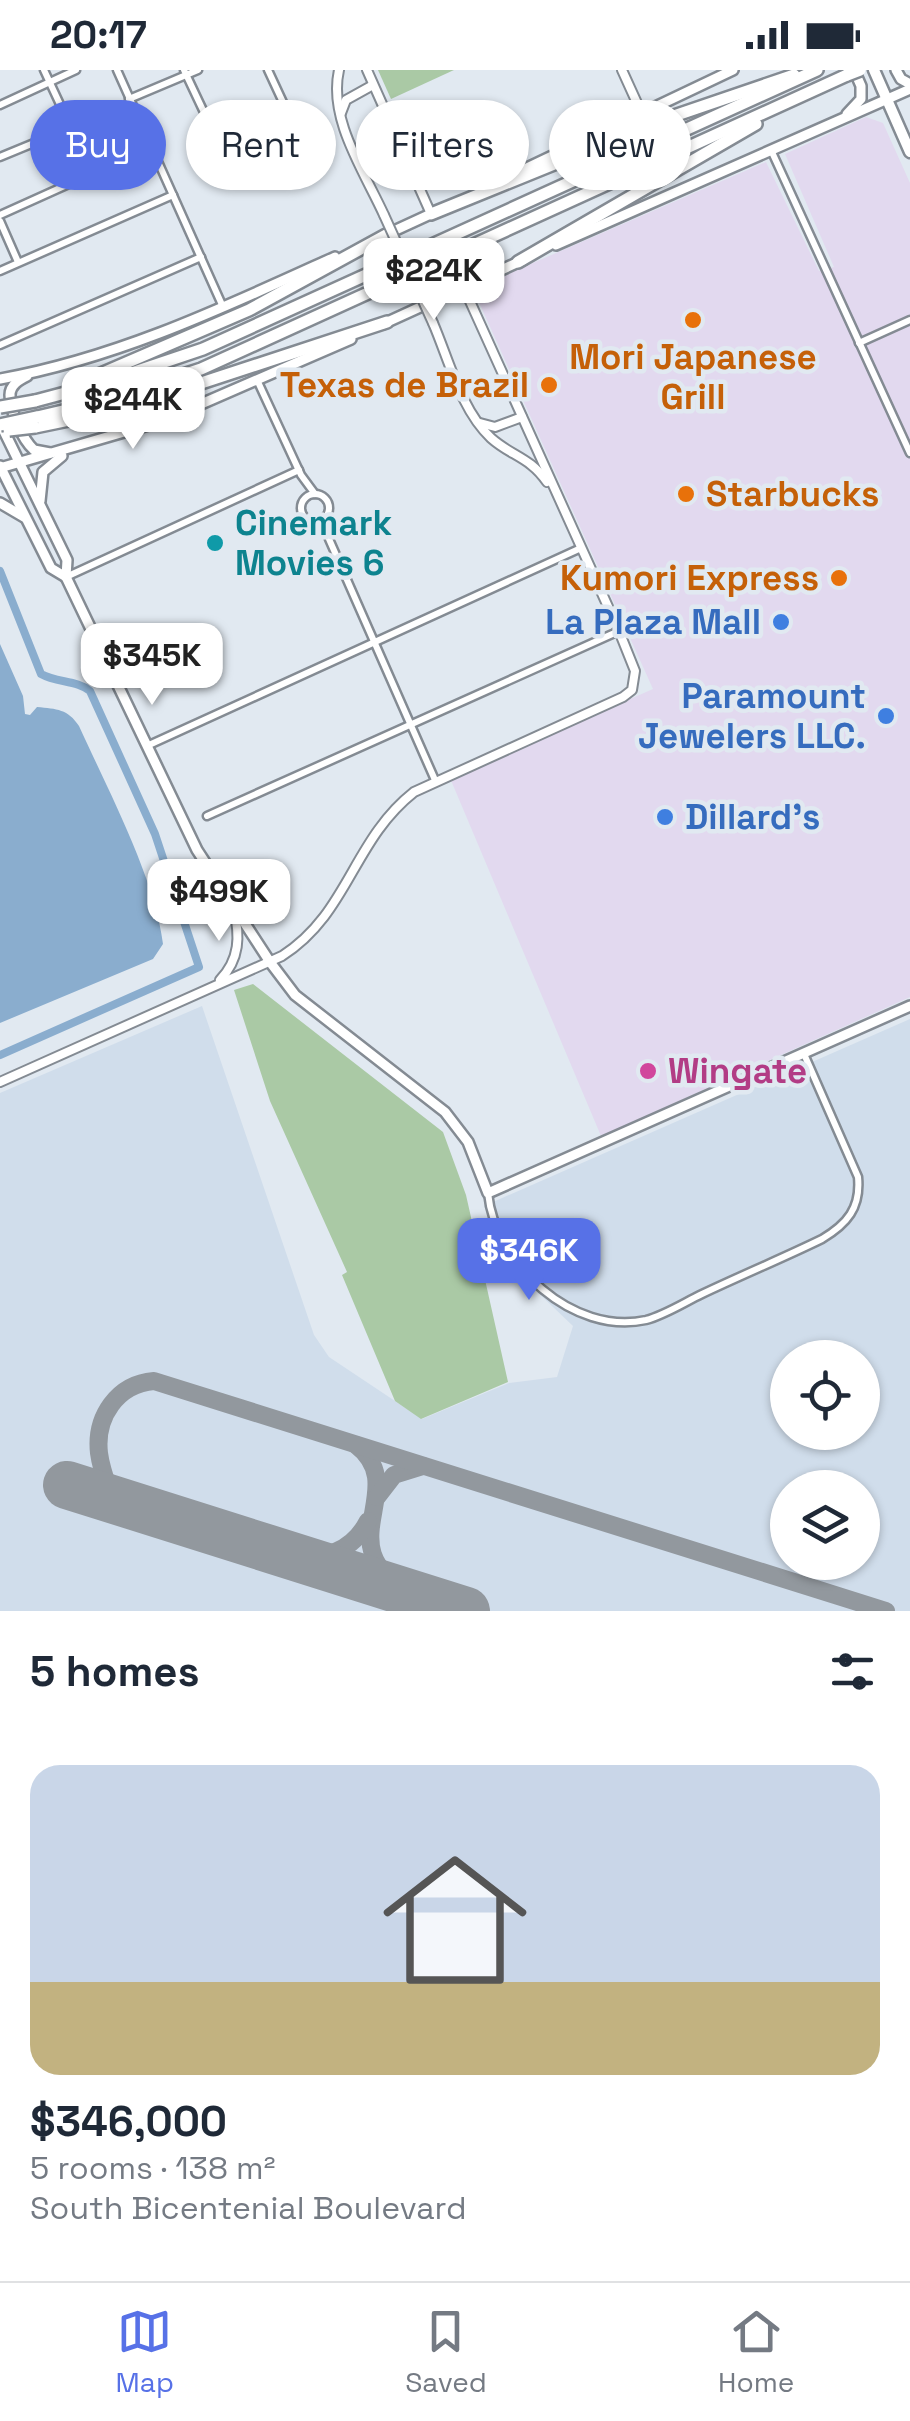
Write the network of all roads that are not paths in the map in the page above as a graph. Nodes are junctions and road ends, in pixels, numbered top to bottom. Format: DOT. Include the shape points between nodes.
graph roads {
  1 [pos="44,70"];
  2 [pos="76,70"];
  3 [pos="116,70"];
  4 [pos="198,70"];
  5 [pos="268,70"];
  6 [pos="339,70"];
  7 [pos="366,70"];
  8 [pos="622,70"];
  9 [pos="733,70"];
  10 [pos="807,70"];
  11 [pos="817,70"];
  12 [pos="874,70"];
  13 [pos="896,70"];
  14 [pos="854,72"];
  15 [pos="185,73"];
  16 [pos="50,82"];
  17 [pos="373,85"];
  18 [pos="910,86"];
  19 [pos="799,98"];
  20 [pos="58,100"];
  21 [pos="130,100"];
  22 [pos="132,100"];
  23 [pos="198,100"];
  24 [pos="282,100"];
  25 [pos="636,100"];
  26 [pos="671,100"];
  27 [pos="886,100"];
  28 [pos="0,105"];
  29 [pos="340,118"];
  30 [pos="832,124"];
  31 [pos="30,145"];
  32 [pos="771,150"];
  33 [pos="910,152"];
  34 [pos="0,157"];
  35 [pos="549,158"];
  36 [pos="166,179"];
  37 [pos="60,190"];
  38 [pos="173,194"];
  39 [pos="431,214"];
  40 [pos="0,218"];
  41 [pos="386,234"];
  42 [pos="201,257"];
  43 [pos="18,262"];
  44 [pos="518,262"];
  45 [pos="0,271"];
  46 [pos="464,288"];
  47 [pos="224,308"];
  48 [pos="910,320"];
  49 [pos="387,322"];
  50 [pos="859,343"];
  51 [pos="0,346"];
  52 [pos="38,370"];
  53 [pos="0,379"];
  54 [pos="258,382"];
  55 [pos="35,401"];
  56 [pos="0,407"];
  57 [pos="522,416"];
  58 [pos="36,422"];
  59 [pos="478,422"];
  60 [pos="0,426"];
  61 [pos="75,449"];
  62 [pos="61,453"];
  63 [pos="910,453"];
  64 [pos="20,465"];
  65 [pos="0,468"];
  66 [pos="300,472"];
  67 [pos="316,494"];
  68 [pos="558,498"];
  69 [pos="305,499"];
  70 [pos="0,503"];
  71 [pos="41,509"];
  72 [pos="326,517"];
  73 [pos="25,518"];
  74 [pos="314,521"];
  75 [pos="329,539"];
  76 [pos="581,548"];
  77 [pos="66,577"];
  78 [pos="619,631"];
  79 [pos="377,643"];
  80 [pos="412,725"];
  81 [pos="149,745"];
  82 [pos="435,780"];
  83 [pos="207,816"];
  84 [pos="233,905"];
  85 [pos="270,962"];
  86 [pos="215,986"];
  87 [pos="910,1006"];
  88 [pos="804,1054"];
  89 [pos="0,1082"];
  90 [pos="488,1193"];
  1 -- 16 [label="street"];
  2 -- 16 [label="street"];
  3 -- 21 [label="street"];
  4 -- 15 [label="street"];
  5 -- 24 [label="street"];
  6 -- 29 [label="street"];
  7 -- 17 [label="street"];
  8 -- 25 [label="street"];
  9 -- 26 [label="main road"];
  10 -- 39 [label="highway" via="665,119"];
  11 -- 55 [label="highway" via="203,349"];
  12 -- 27 [label="main road"];
  13 -- 18 [label="main road"];
  14 -- 19 [label="highway"];
  14 -- 30 [label="main road" via="861,99"];
  15 -- 22 [label="street"];
  15 -- 23 [label="street"];
  16 -- 20 [label="street"];
  16 -- 28 [label="street"];
  17 -- 29 [label="street" via="346,100"];
  17 -- 39 [label="street"];
  18 -- 27 [label="main road"];
  19 -- 44 [label="highway"];
  19 -- 58 [label="highway" via="201,369"];
  27 -- 30 [label="main road"];
  27 -- 33 [label="main road"];
  29 -- 59 [label="street, bridge"];
  30 -- 32 [label="main road"];
  31 -- 34 [label="street"];
  32 -- 44 [label="main road"];
  32 -- 50 [label="street"];
  35 -- 39 [label="main road"];
  36 -- 38 [label="street"];
  37 -- 40 [label="street"];
  38 -- 42 [label="street"];
  38 -- 43 [label="street"];
  39 -- 41 [label="main road"];
  40 -- 43 [label="street"];
  41 -- 47 [label="main road"];
  41 -- 55 [label="highway" via="249,310"];
  42 -- 47 [label="street"];
  42 -- 51 [label="street"];
  43 -- 45 [label="street"];
  44 -- 46 [label="main road"];
  46 -- 49 [label="main road"];
  46 -- 57 [label="street"];
  47 -- 52 [label="main road"];
  48 -- 50 [label="street"];
  49 -- 54 [label="main road"];
  49 -- 58 [label="highway" via="122,409"];
  50 -- 63 [label="street"];
  52 -- 53 [label="main road"];
  52 -- 62 [label="main road" via="10,395 29,446"];
  54 -- 61 [label="main road"];
  54 -- 66 [label="street"];
  55 -- 56 [label="highway, bridge"];
  57 -- 59 [label="street" via="496,427"];
  57 -- 68 [label="street"];
  58 -- 60 [label="highway, bridge"];
  59 -- 68 [label="street" via="530,461"];
  60 -- 64 [label="main road"];
  61 -- 62 [label="main road"];
  61 -- 71 [label="main road" via="43,472"];
  62 -- 64 [label="main road"];
  64 -- 65 [label="main road"];
  64 -- 71 [label="main road"];
  65 -- 73 [label="main road"];
  66 -- 67 [label="street"];
  66 -- 69 [label="street"];
  66 -- 77 [label="street"];
  67 -- 69 [label="street"];
  67 -- 72 [label="street" via="328,502"];
  68 -- 76 [label="street"];
  69 -- 74 [label="street" via="302,513"];
  70 -- 73 [label="main road"];
  71 -- 77 [label="main road" via="67,560"];
  72 -- 74 [label="street"];
  72 -- 75 [label="street"];
  73 -- 77 [label="main road" via="51,568"];
  74 -- 75 [label="street"];
  75 -- 79 [label="street"];
  76 -- 78 [label="street"];
  76 -- 79 [label="street"];
  77 -- 81 [label="main road"];
  78 -- 80 [label="street"];
  78 -- 82 [label="street" via="635,670 635,684 624,697"];
  79 -- 80 [label="street"];
  79 -- 81 [label="street"];
  80 -- 82 [label="street"];
  80 -- 83 [label="street"];
  81 -- 84 [label="main road" via="197,850"];
  82 -- 85 [label="street" via="388,814 332,910"];
  84 -- 85 [label="main road"];
  84 -- 86 [label="street" via="239,943"];
  85 -- 86 [label="street"];
  85 -- 90 [label="main road" via="295,994 445,1112 468,1142"];
  86 -- 89 [label="street"];
  87 -- 88 [label="main road"];
  88 -- 90 [label="main road"];
  88 -- 90 [label="street" via="858,1178 854,1210 822,1239 646,1320 606,1320 537,1287 514,1261"];
}
